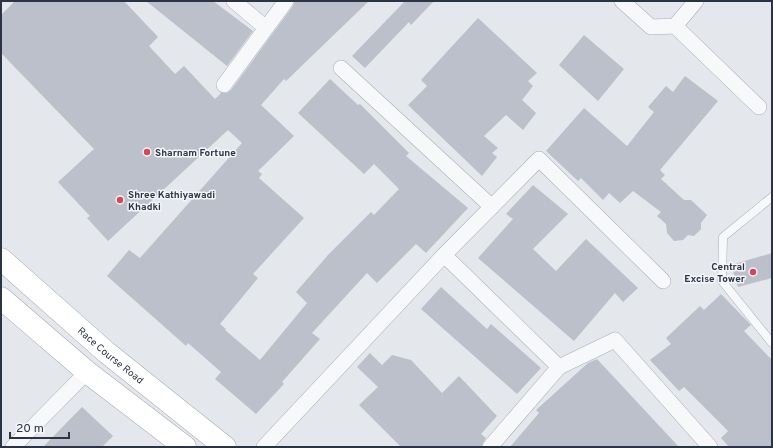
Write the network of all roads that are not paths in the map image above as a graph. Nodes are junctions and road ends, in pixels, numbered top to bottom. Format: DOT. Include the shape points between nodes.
graph roads {
  1 [pos="234,1"];
  2 [pos="286,1"];
  3 [pos="622,1"];
  4 [pos="696,1"];
  5 [pos="675,26"];
  6 [pos="266,28"];
  7 [pos="341,68"];
  8 [pos="224,85"];
  9 [pos="759,107"];
  10 [pos="772,197"];
  11 [pos="492,207"];
  12 [pos="444,255"];
  13 [pos="1,258"];
  14 [pos="663,281"];
  15 [pos="1,298"];
  16 [pos="772,343"];
  17 [pos="559,367"];
  18 [pos="87,372"];
  19 [pos="13,447"];
  20 [pos="185,447"];
  21 [pos="225,447"];
  22 [pos="264,447"];
  23 [pos="490,447"];
  24 [pos="710,447"];
  1 -- 6 [label="street"];
  2 -- 6 [label="street"];
  3 -- 5 [label="street" via="651,27"];
  4 -- 5 [label="street"];
  5 -- 9 [label="street"];
  6 -- 8 [label="street"];
  7 -- 11 [label="street"];
  10 -- 16 [label="lane" via="723,237 722,281"];
  11 -- 12 [label="street"];
  11 -- 14 [label="street" via="539,159"];
  12 -- 17 [label="street"];
  12 -- 22 [label="street"];
  13 -- 21 [label="main road, Race Course Road" via="106,352"];
  15 -- 18 [label="main road"];
  17 -- 23 [label="street"];
  17 -- 24 [label="street" via="615,340"];
  18 -- 19 [label="street"];
  18 -- 20 [label="main road"];
}
